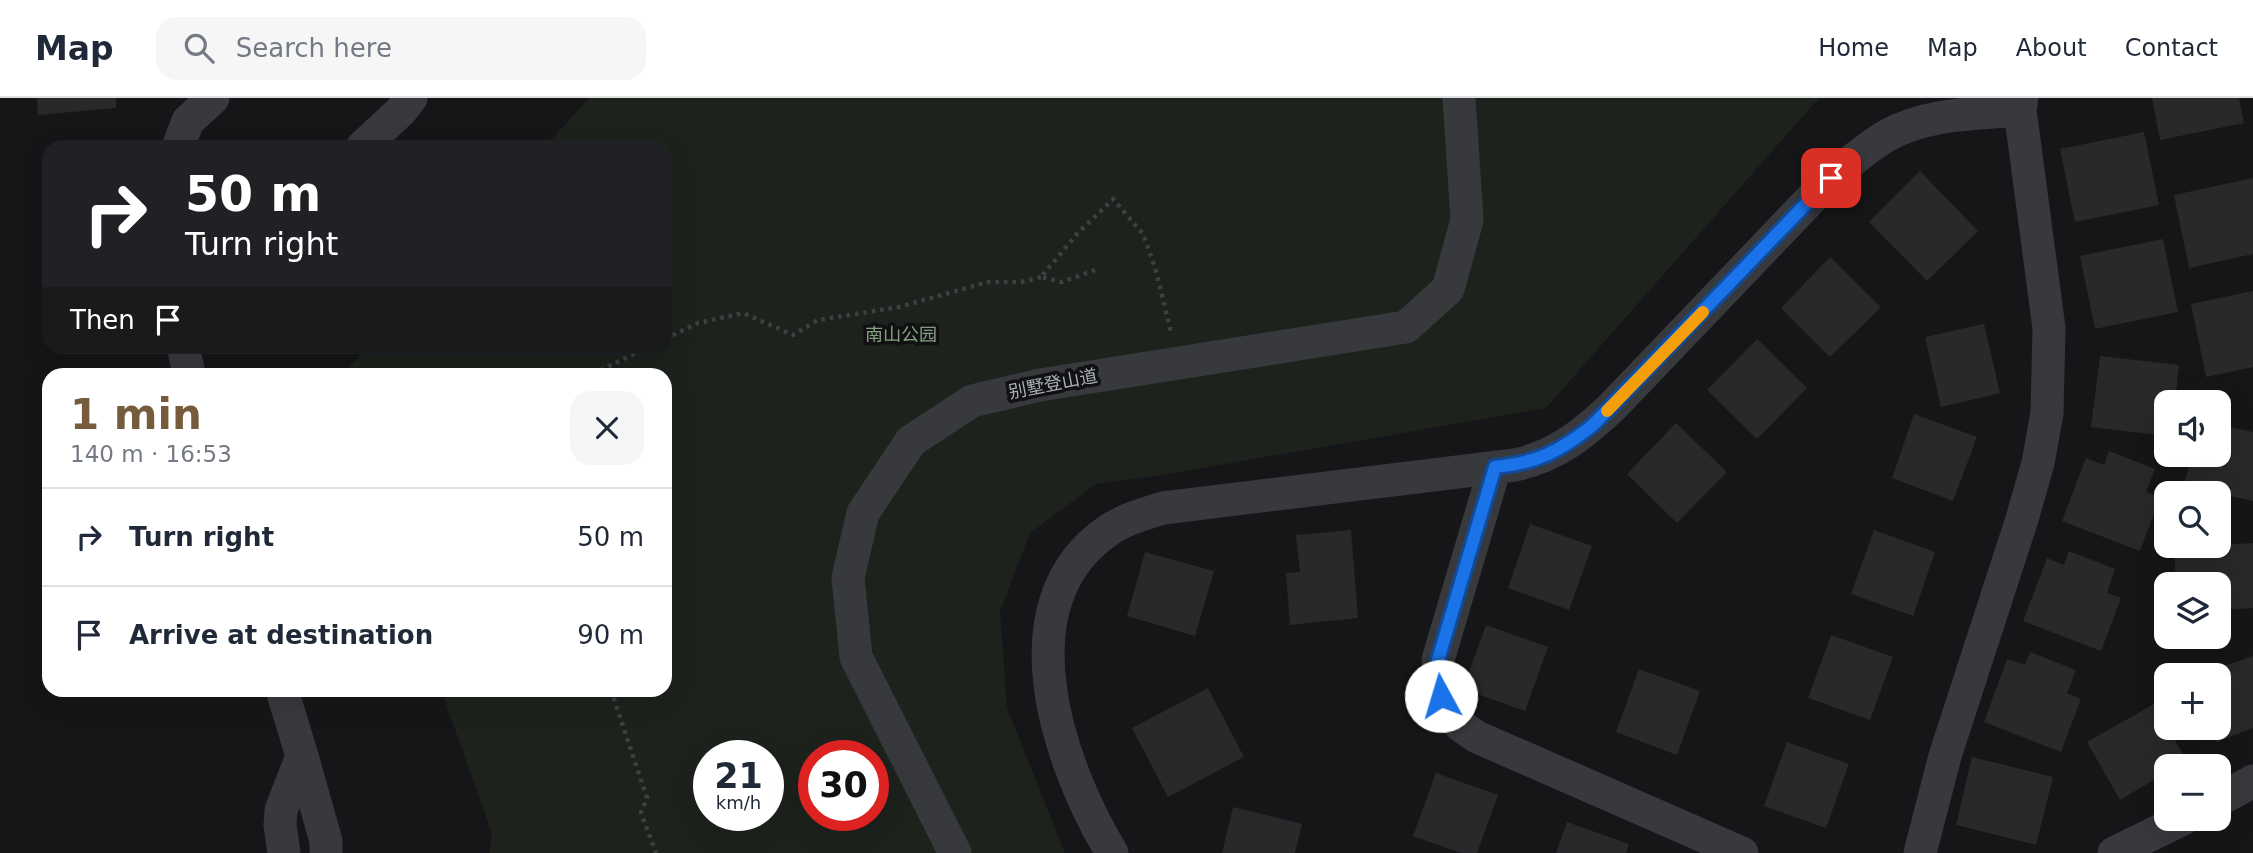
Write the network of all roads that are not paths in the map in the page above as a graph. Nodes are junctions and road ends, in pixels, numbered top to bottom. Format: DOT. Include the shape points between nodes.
graph roads {
  1 [pos="213,98"];
  2 [pos="411,98"];
  3 [pos="1459,98"];
  4 [pos="2021,104"];
  5 [pos="181,140"];
  6 [pos="370,140"];
  7 [pos="1495,467"];
  8 [pos="284,697"];
  9 [pos="302,756"];
  10 [pos="2253,781"];
  11 [pos="2231,793"];
  12 [pos="2159,831"];
  13 [pos="284,853"];
  14 [pos="326,853"];
  15 [pos="955,853"];
  16 [pos="1112,853"];
  17 [pos="1742,853"];
  18 [pos="1920,853"];
  19 [pos="2115,853"];
  1 -- 5 [label="street" via="188,121"];
  2 -- 6 [label="street"];
  3 -- 15 [label="street, 别墅登山道" via="1467,220 1448,289 1406,327 1040,385 972,401 911,441 863,513 848,578 856,657"];
  4 -- 7 [label="street" via="1914,124 1861,153 1831,178 1593,425 1552,454"];
  4 -- 18 [label="street" via="2049,328 2047,413 2038,463 1945,756"];
  7 -- 16 [label="street" via="1163,508 1136,516 1090,545 1059,592 1049,652 1050,690 1066,759"];
  7 -- 17 [label="street" via="1438,660 1441,696 1448,712 1477,737"];
  8 -- 9 [label="street"];
  9 -- 13 [label="street" via="281,810"];
  9 -- 14 [label="street"];
  10 -- 11 [label="street"];
  12 -- 19 [label="street"];
}
